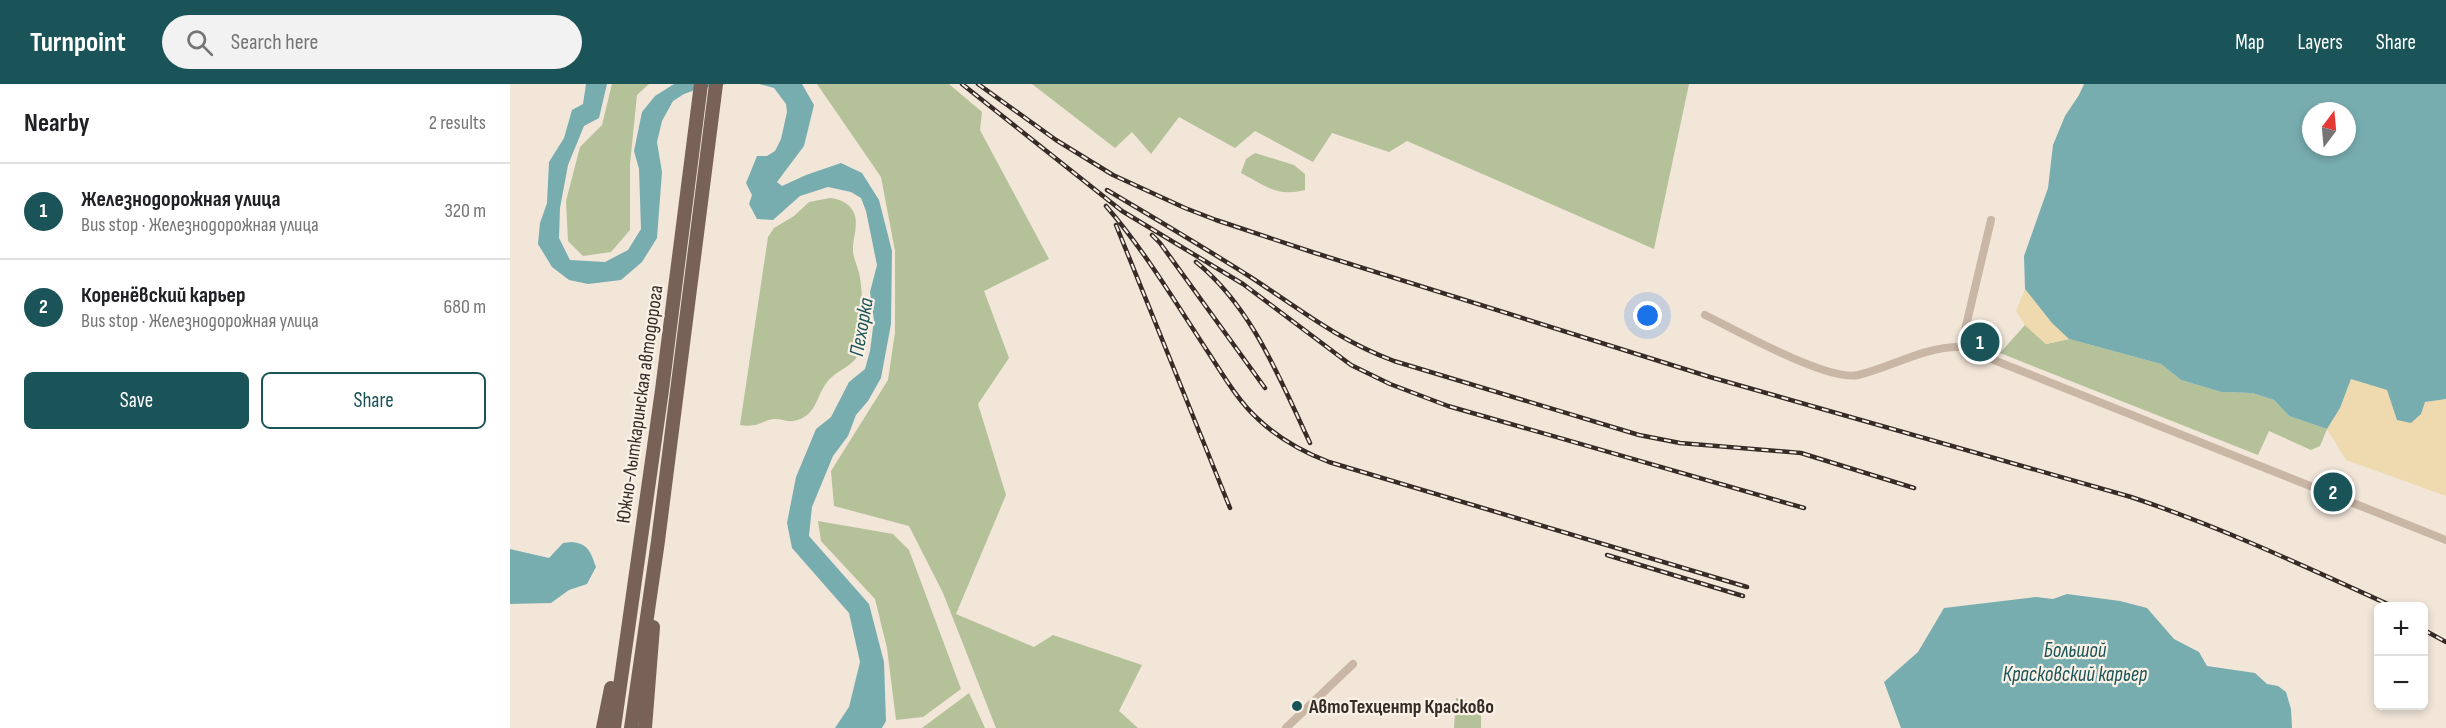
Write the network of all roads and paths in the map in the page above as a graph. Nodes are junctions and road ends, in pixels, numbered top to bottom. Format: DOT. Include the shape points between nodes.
graph roads {
  1 [pos="701,84"];
  2 [pos="716,84"];
  3 [pos="1991,220"];
  4 [pos="1705,315"];
  5 [pos="1961,347"];
  6 [pos="669,391"];
  7 [pos="640,539"];
  8 [pos="2446,540"];
  9 [pos="658,541"];
  10 [pos="1353,664"];
  11 [pos="603,728"];
  12 [pos="614,728"];
  13 [pos="631,728"];
  14 [pos="645,728"];
  15 [pos="1286,728"];
  1 -- 6 [label="main road, Южно-Лыткаринская автодорога"];
  2 -- 6 [label="main road, Южно-Лыткаринская автодорога"];
  3 -- 5 [label="street"];
  4 -- 5 [label="street" via="1838,375 1859,374 1936,350"];
  5 -- 8 [label="street"];
  6 -- 7 [label="main road, Южно-Лыткаринская автодорога"];
  6 -- 9 [label="main road, Южно-Лыткаринская автодорога"];
  7 -- 11 [label="main road"];
  7 -- 12 [label="main road, Южно-Лыткаринская автодорога"];
  9 -- 13 [label="main road, Южно-Лыткаринская автодорога"];
  9 -- 14 [label="main road"];
  10 -- 15 [label="street"];
}
